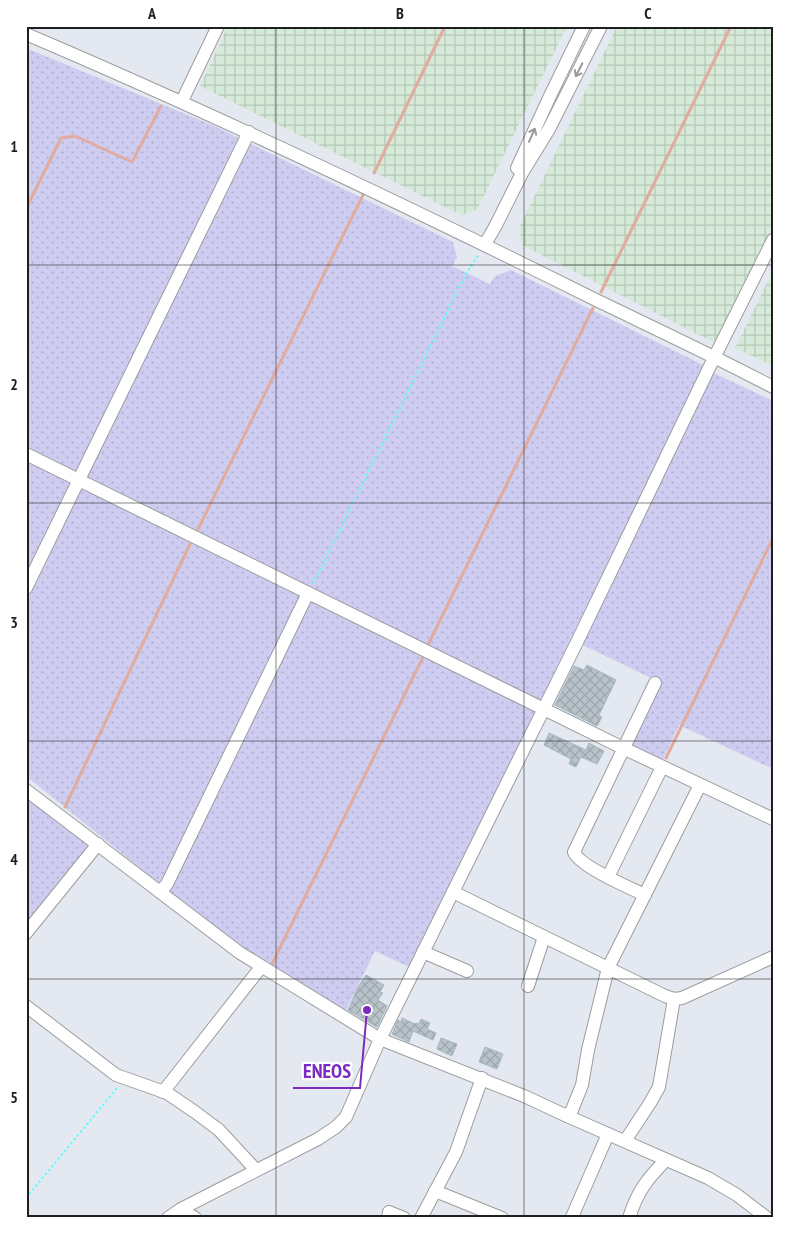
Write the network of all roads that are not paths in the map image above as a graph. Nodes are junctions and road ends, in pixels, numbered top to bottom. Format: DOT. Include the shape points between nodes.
graph roads {
  1 [pos="218,26"];
  2 [pos="584,26"];
  3 [pos="601,26"];
  4 [pos="26,34"];
  5 [pos="182,101"];
  6 [pos="249,132"];
  7 [pos="773,240"];
  8 [pos="485,244"];
  9 [pos="715,356"];
  10 [pos="773,387"];
  11 [pos="26,454"];
  12 [pos="78,479"];
  13 [pos="26,588"];
  14 [pos="308,593"];
  15 [pos="655,683"];
  16 [pos="544,709"];
  17 [pos="624,748"];
  18 [pos="662,767"];
  19 [pos="700,785"];
  20 [pos="26,790"];
  21 [pos="773,819"];
  22 [pos="98,844"];
  23 [pos="608,876"];
  24 [pos="160,892"];
  25 [pos="453,892"];
  26 [pos="646,895"];
  27 [pos="26,933"];
  28 [pos="544,937"];
  29 [pos="423,952"];
  30 [pos="773,957"];
  31 [pos="261,967"];
  32 [pos="608,968"];
  33 [pos="467,970"];
  34 [pos="528,986"];
  35 [pos="674,999"];
  36 [pos="26,1006"];
  37 [pos="380,1039"];
  38 [pos="482,1078"];
  39 [pos="163,1092"];
  40 [pos="568,1116"];
  41 [pos="608,1134"];
  42 [pos="625,1141"];
  43 [pos="666,1160"];
  44 [pos="256,1170"];
  45 [pos="435,1191"];
  46 [pos="181,1209"];
  47 [pos="168,1218"];
  48 [pos="195,1218"];
  49 [pos="388,1218"];
  50 [pos="404,1218"];
  51 [pos="421,1218"];
  52 [pos="502,1218"];
  53 [pos="575,1218"];
  54 [pos="630,1218"];
  55 [pos="767,1218"];
  1 -- 5 [label="street"];
  8 -- 2 [label="street, one-way" via="490,224"];
  3 -- 8 [label="street, one-way" via="550,129"];
  4 -- 5 [label="street"];
  5 -- 6 [label="street"];
  6 -- 8 [label="street"];
  6 -- 12 [label="street"];
  7 -- 9 [label="street"];
  8 -- 9 [label="street"];
  9 -- 10 [label="street"];
  9 -- 16 [label="street"];
  11 -- 12 [label="street"];
  12 -- 13 [label="street"];
  12 -- 14 [label="street"];
  14 -- 16 [label="street"];
  14 -- 24 [label="street" via="167,884"];
  15 -- 17 [label="street"];
  16 -- 17 [label="street"];
  16 -- 25 [label="street"];
  17 -- 18 [label="street"];
  17 -- 23 [label="street" via="574,852 576,858"];
  18 -- 19 [label="street"];
  18 -- 23 [label="street"];
  19 -- 21 [label="street"];
  19 -- 26 [label="street"];
  20 -- 22 [label="street"];
  22 -- 24 [label="street"];
  22 -- 27 [label="street"];
  23 -- 26 [label="street"];
  24 -- 31 [label="street"];
  25 -- 28 [label="street"];
  25 -- 29 [label="street"];
  26 -- 32 [label="street"];
  28 -- 32 [label="street"];
  28 -- 34 [label="street"];
  29 -- 33 [label="street"];
  29 -- 37 [label="street"];
  30 -- 35 [label="street"];
  31 -- 37 [label="street"];
  31 -- 39 [label="street"];
  32 -- 35 [label="street"];
  32 -- 40 [label="street" via="582,1085"];
  35 -- 42 [label="street" via="659,1087"];
  36 -- 39 [label="street" via="116,1075"];
  37 -- 38 [label="street"];
  37 -- 44 [label="street" via="346,1117 318,1139"];
  38 -- 40 [label="street"];
  38 -- 45 [label="street" via="456,1152"];
  39 -- 44 [label="street" via="219,1130"];
  40 -- 41 [label="street"];
  41 -- 42 [label="street"];
  41 -- 53 [label="street" via="572,1217"];
  42 -- 43 [label="street"];
  43 -- 54 [label="street" via="642,1186"];
  43 -- 55 [label="street" via="708,1178"];
  44 -- 46 [label="street"];
  45 -- 51 [label="street"];
  45 -- 52 [label="street"];
  46 -- 47 [label="street"];
  46 -- 48 [label="street"];
  49 -- 50 [label="street" via="389,1212"];
}
